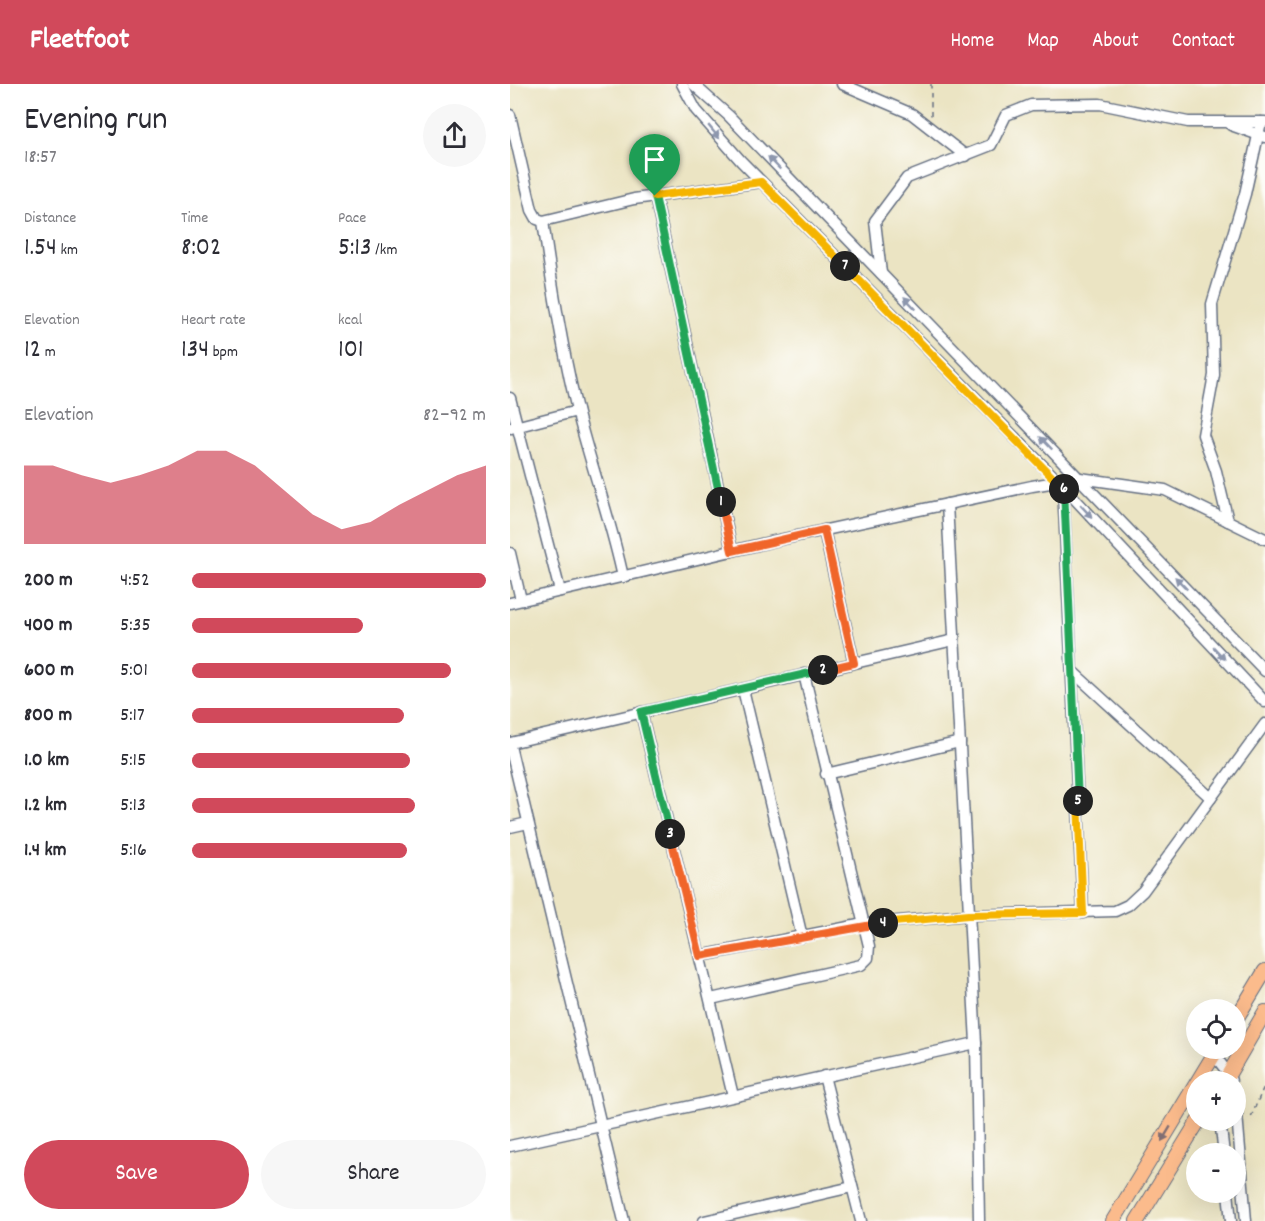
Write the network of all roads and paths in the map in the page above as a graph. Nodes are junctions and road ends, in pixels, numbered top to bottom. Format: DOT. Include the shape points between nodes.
graph roads {
  1 [pos="682,84"];
  2 [pos="693,84"];
  3 [pos="842,84"];
  4 [pos="930,84"];
  5 [pos="510,115"];
  6 [pos="1222,122"];
  7 [pos="1263,122"];
  8 [pos="931,129"];
  9 [pos="1262,136"];
  10 [pos="966,156"];
  11 [pos="761,182"];
  12 [pos="655,196"];
  13 [pos="543,221"];
  14 [pos="881,273"];
  15 [pos="510,398"];
  16 [pos="577,411"];
  17 [pos="513,428"];
  18 [pos="1080,478"];
  19 [pos="1061,484"];
  20 [pos="946,504"];
  21 [pos="1228,520"];
  22 [pos="824,530"];
  23 [pos="1265,539"];
  24 [pos="732,551"];
  25 [pos="510,553"];
  26 [pos="623,576"];
  27 [pos="560,591"];
  28 [pos="516,602"];
  29 [pos="954,640"];
  30 [pos="854,663"];
  31 [pos="1072,671"];
  32 [pos="1265,671"];
  33 [pos="804,675"];
  34 [pos="742,689"];
  35 [pos="1265,702"];
  36 [pos="641,712"];
  37 [pos="1265,724"];
  38 [pos="960,742"];
  39 [pos="510,745"];
  40 [pos="826,774"];
  41 [pos="1211,798"];
  42 [pos="528,823"];
  43 [pos="510,827"];
  44 [pos="1083,913"];
  45 [pos="968,915"];
  46 [pos="864,924"];
  47 [pos="802,937"];
  48 [pos="700,956"];
  49 [pos="1265,971"];
  50 [pos="711,999"];
  51 [pos="1246,1002"];
  52 [pos="1265,1012"];
  53 [pos="976,1043"];
  54 [pos="1232,1071"];
  55 [pos="824,1076"];
  56 [pos="1265,1084"];
  57 [pos="733,1096"];
  58 [pos="1186,1106"];
  59 [pos="1251,1117"];
  60 [pos="601,1125"];
  61 [pos="1192,1131"];
  62 [pos="1238,1131"];
  63 [pos="510,1146"];
  64 [pos="852,1187"];
  65 [pos="1229,1203"];
  66 [pos="749,1216"];
  67 [pos="624,1221"];
  68 [pos="704,1221"];
  69 [pos="861,1221"];
  70 [pos="979,1221"];
  71 [pos="1113,1221"];
  72 [pos="1137,1221"];
  73 [pos="1231,1221"];
  74 [pos="1246,1221"];
  1 -- 11 [label="street, one-way" via="709,126"];
  14 -- 2 [label="street, one-way"];
  3 -- 8 [label="street" via="912,114"];
  4 -- 8 [label="path"];
  5 -- 13 [label="street" via="532,210"];
  6 -- 7 [label="street"];
  6 -- 9 [label="street"];
  6 -- 10 [label="street" via="1188,122 1100,104 1031,105 1006,115 991,145"];
  7 -- 9 [label="street"];
  8 -- 10 [label="street"];
  9 -- 21 [label="street" via="1212,304 1214,375 1203,435"];
  10 -- 14 [label="street" via="907,178 875,221"];
  11 -- 12 [label="street"];
  11 -- 19 [label="street"];
  12 -- 13 [label="street"];
  12 -- 24 [label="street"];
  13 -- 16 [label="street" via="560,339"];
  18 -- 14 [label="street, one-way"];
  15 -- 17 [label="street"];
  16 -- 17 [label="street"];
  16 -- 26 [label="street"];
  17 -- 27 [label="street"];
  18 -- 19 [label="street"];
  18 -- 21 [label="street" via="1165,490"];
  32 -- 18 [label="street, one-way"];
  19 -- 20 [label="street"];
  19 -- 31 [label="street"];
  19 -- 35 [label="street, one-way"];
  20 -- 22 [label="street"];
  20 -- 29 [label="street"];
  21 -- 23 [label="street"];
  22 -- 24 [label="street"];
  22 -- 30 [label="street"];
  24 -- 26 [label="street"];
  25 -- 28 [label="street"];
  26 -- 27 [label="street"];
  27 -- 28 [label="street"];
  29 -- 30 [label="street"];
  29 -- 38 [label="street"];
  30 -- 33 [label="street"];
  31 -- 41 [label="street"];
  31 -- 44 [label="street"];
  33 -- 34 [label="street"];
  33 -- 40 [label="street"];
  34 -- 36 [label="street"];
  34 -- 47 [label="street"];
  36 -- 39 [label="street"];
  36 -- 48 [label="street"];
  37 -- 41 [label="street"];
  38 -- 40 [label="street"];
  38 -- 45 [label="street"];
  39 -- 42 [label="street"];
  40 -- 46 [label="street"];
  41 -- 44 [label="street" via="1134,900 1115,911"];
  42 -- 43 [label="street"];
  42 -- 60 [label="street"];
  44 -- 45 [label="street"];
  45 -- 46 [label="street"];
  45 -- 53 [label="street"];
  46 -- 47 [label="street"];
  46 -- 50 [label="street" via="870,950 861,965"];
  47 -- 48 [label="street"];
  48 -- 50 [label="street"];
  49 -- 51 [label="main road"];
  50 -- 57 [label="street"];
  52 -- 54 [label="main road"];
  53 -- 55 [label="street"];
  53 -- 70 [label="street"];
  55 -- 57 [label="street"];
  55 -- 64 [label="street"];
  56 -- 59 [label="path"];
  57 -- 60 [label="street"];
  58 -- 71 [label="main road, one-way"];
  60 -- 63 [label="street"];
  60 -- 67 [label="street"];
  61 -- 72 [label="main road"];
  62 -- 74 [label="street"];
  64 -- 66 [label="street"];
  64 -- 69 [label="street"];
  65 -- 73 [label="street"];
  66 -- 68 [label="street"];
}
